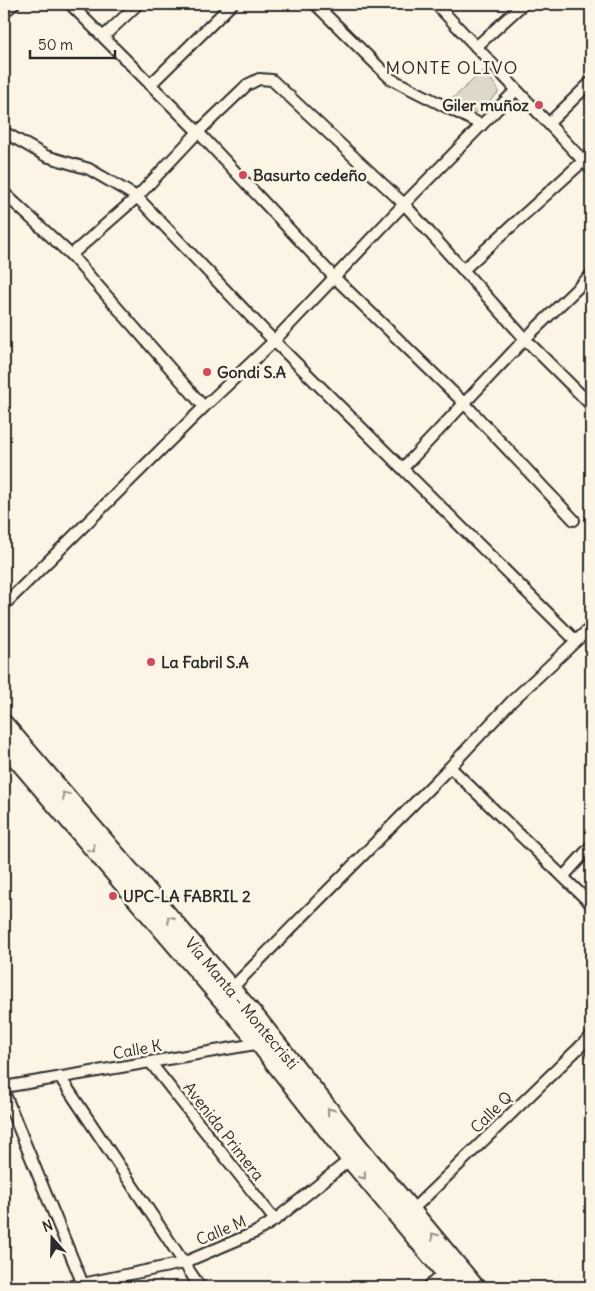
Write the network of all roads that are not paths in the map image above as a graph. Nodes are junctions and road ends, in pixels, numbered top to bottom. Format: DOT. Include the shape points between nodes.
graph roads {
  1 [pos="14,4"];
  2 [pos="70,4"];
  3 [pos="138,4"];
  4 [pos="232,4"];
  5 [pos="314,4"];
  6 [pos="436,4"];
  7 [pos="522,4"];
  8 [pos="4,12"];
  9 [pos="103,37"];
  10 [pos="476,47"];
  11 [pos="591,82"];
  12 [pos="151,84"];
  13 [pos="516,90"];
  14 [pos="549,123"];
  15 [pos="482,125"];
  16 [pos="4,132"];
  17 [pos="198,132"];
  18 [pos="587,157"];
  19 [pos="591,169"];
  20 [pos="4,194"];
  21 [pos="137,197"];
  22 [pos="404,204"];
  23 [pos="71,255"];
  24 [pos="463,270"];
  25 [pos="591,275"];
  26 [pos="334,277"];
  27 [pos="525,339"];
  28 [pos="274,340"];
  29 [pos="465,404"];
  30 [pos="591,405"];
  31 [pos="204,407"];
  32 [pos="403,468"];
  33 [pos="574,520"];
  34 [pos="4,604"];
  35 [pos="591,627"];
  36 [pos="576,641"];
  37 [pos="4,723"];
  38 [pos="4,745"];
  39 [pos="450,767"];
  40 [pos="591,846"];
  41 [pos="563,877"];
  42 [pos="591,904"];
  43 [pos="226,994"];
  44 [pos="591,1036"];
  45 [pos="267,1042"];
  46 [pos="150,1062"];
  47 [pos="60,1077"];
  48 [pos="4,1088"];
  49 [pos="4,1092"];
  50 [pos="356,1155"];
  51 [pos="412,1210"];
  52 [pos="275,1220"];
  53 [pos="400,1222"];
  54 [pos="183,1263"];
  55 [pos="450,1268"];
  56 [pos="83,1285"];
  57 [pos="68,1287"];
  58 [pos="200,1287"];
  59 [pos="428,1287"];
  60 [pos="456,1287"];
  61 [pos="476,1287"];
  1 -- 8 [label="street"];
  2 -- 9 [label="street"];
  3 -- 9 [label="street"];
  4 -- 12 [label="street"];
  5 -- 15 [label="street" via="391,79"];
  6 -- 10 [label="street"];
  7 -- 10 [label="street"];
  9 -- 12 [label="street"];
  10 -- 13 [label="street"];
  11 -- 14 [label="street"];
  12 -- 17 [label="street"];
  13 -- 14 [label="street"];
  13 -- 15 [label="street"];
  14 -- 18 [label="street"];
  15 -- 22 [label="street"];
  16 -- 21 [label="street" via="46,156 89,169"];
  17 -- 21 [label="street"];
  17 -- 22 [label="street" via="247,85 259,78 272,80"];
  17 -- 26 [label="street"];
  18 -- 19 [label="street"];
  18 -- 24 [label="street"];
  20 -- 23 [label="street"];
  21 -- 23 [label="street"];
  21 -- 28 [label="street"];
  22 -- 24 [label="street"];
  22 -- 26 [label="street"];
  23 -- 31 [label="street"];
  24 -- 27 [label="street"];
  25 -- 27 [label="street"];
  26 -- 28 [label="street"];
  26 -- 29 [label="street"];
  27 -- 29 [label="street"];
  27 -- 30 [label="street"];
  28 -- 31 [label="street"];
  28 -- 32 [label="street"];
  29 -- 32 [label="street"];
  29 -- 33 [label="street"];
  31 -- 34 [label="street"];
  32 -- 36 [label="street"];
  35 -- 36 [label="street"];
  36 -- 39 [label="street"];
  43 -- 37 [label="main road, Vía Manta - Montecristi, one-way"];
  38 -- 43 [label="main road, Vía Manta - Montecristi, one-way"];
  39 -- 41 [label="street"];
  39 -- 43 [label="street"];
  40 -- 41 [label="street"];
  41 -- 42 [label="street"];
  43 -- 45 [label="main road, Vía Manta - Montecristi"];
  44 -- 51 [label="street, Calle Q"];
  45 -- 46 [label="street, Calle K"];
  45 -- 50 [label="main road, Vía Manta - Montecristi"];
  46 -- 47 [label="street, Calle K"];
  46 -- 52 [label="street, Avenida Primera"];
  47 -- 48 [label="street, Calle K"];
  47 -- 54 [label="street"];
  49 -- 56 [label="street"];
  50 -- 51 [label="main road, Vía Manta - Montecristi"];
  50 -- 52 [label="street, Calle M"];
  50 -- 53 [label="main road, Vía Manta - Montecristi, one-way"];
  51 -- 53 [label="street, Calle Q"];
  55 -- 51 [label="main road, Vía Manta - Montecristi, one-way"];
  52 -- 54 [label="street, Calle M" via="256,1232"];
  53 -- 55 [label="main road, Vía Manta - Montecristi"];
  54 -- 56 [label="street, Calle M"];
  54 -- 58 [label="street"];
  55 -- 59 [label="street"];
  55 -- 60 [label="main road, Vía Manta - Montecristi"];
  55 -- 61 [label="main road, Vía Manta - Montecristi"];
  56 -- 57 [label="street, Calle M"];
}
